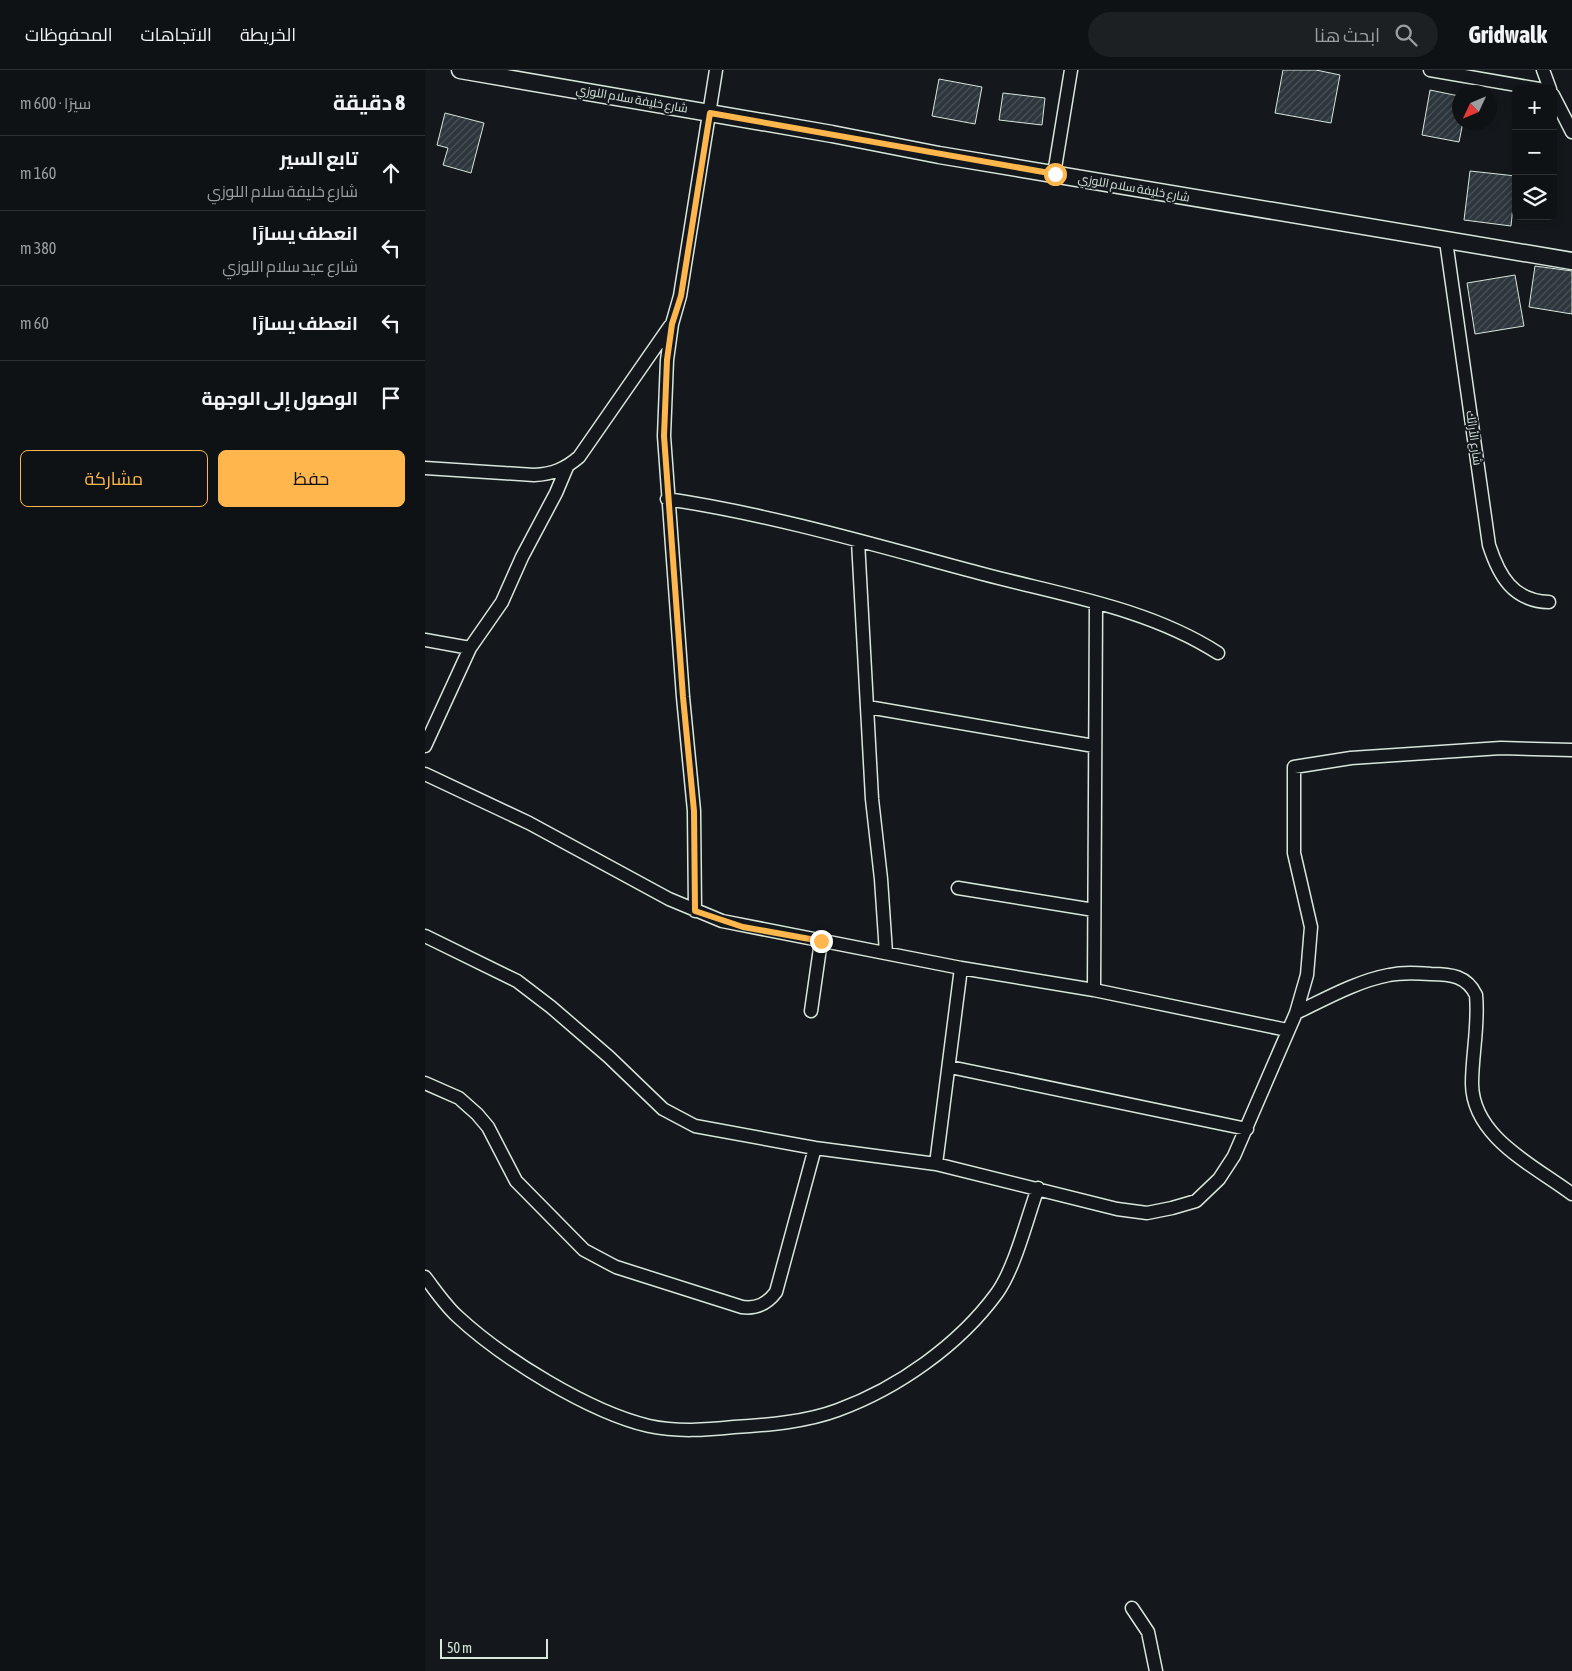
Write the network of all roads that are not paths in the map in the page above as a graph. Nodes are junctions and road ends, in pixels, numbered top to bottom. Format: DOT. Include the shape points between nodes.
graph roads {
  1 [pos="460,70"];
  2 [pos="716,70"];
  3 [pos="1071,70"];
  4 [pos="1430,70"];
  5 [pos="1543,70"];
  6 [pos="1516,85"];
  7 [pos="1549,85"];
  8 [pos="1557,103"];
  9 [pos="710,113"];
  10 [pos="1572,132"];
  11 [pos="1055,174"];
  12 [pos="1446,241"];
  13 [pos="1572,261"];
  14 [pos="672,324"];
  15 [pos="567,467"];
  16 [pos="425,468"];
  17 [pos="667,499"];
  18 [pos="858,541"];
  19 [pos="1549,602"];
  20 [pos="1097,603"];
  21 [pos="425,640"];
  22 [pos="469,648"];
  23 [pos="1218,653"];
  24 [pos="868,707"];
  25 [pos="425,746"];
  26 [pos="1094,746"];
  27 [pos="1572,750"];
  28 [pos="425,774"];
  29 [pos="958,888"];
  30 [pos="1094,910"];
  31 [pos="695,911"];
  32 [pos="425,936"];
  33 [pos="821,941"];
  34 [pos="886,953"];
  35 [pos="961,968"];
  36 [pos="1094,990"];
  37 [pos="811,1011"];
  38 [pos="1296,1013"];
  39 [pos="1287,1030"];
  40 [pos="950,1067"];
  41 [pos="425,1082"];
  42 [pos="1247,1129"];
  43 [pos="815,1148"];
  44 [pos="936,1164"];
  45 [pos="1037,1188"];
  46 [pos="1572,1194"];
  47 [pos="425,1277"];
  48 [pos="1131,1608"];
  49 [pos="1156,1671"];
  1 -- 9 [label="street, شارع خليفة سلام اللوزي"];
  2 -- 9 [label="street"];
  3 -- 11 [label="street"];
  4 -- 6 [label="street"];
  5 -- 7 [label="street"];
  8 -- 10 [label="street"];
  9 -- 11 [label="street, شارع خليفة سلام اللوزي"];
  9 -- 14 [label="street" via="681,296"];
  11 -- 12 [label="street, شارع خليفة سلام اللوزي"];
  12 -- 13 [label="street, شارع خليفة سلام اللوزي"];
  12 -- 19 [label="street, شارع الأرائك" via="1489,545 1508,586 1530,600"];
  14 -- 15 [label="street" via="579,457"];
  14 -- 17 [label="street" via="664,436"];
  15 -- 16 [label="street" via="549,474 534,475"];
  15 -- 22 [label="street" via="502,602"];
  17 -- 18 [label="street" via="734,511"];
  17 -- 31 [label="street" via="694,811"];
  18 -- 20 [label="street"];
  18 -- 24 [label="street"];
  20 -- 23 [label="street" via="1180,632"];
  20 -- 26 [label="street"];
  21 -- 22 [label="street"];
  22 -- 25 [label="street"];
  24 -- 26 [label="street"];
  24 -- 34 [label="street" via="872,798"];
  26 -- 30 [label="street"];
  27 -- 38 [label="street" via="1501,748 1351,758 1294,767 1294,853 1311,927 1307,975"];
  28 -- 31 [label="street"];
  29 -- 30 [label="street"];
  30 -- 36 [label="street"];
  31 -- 33 [label="street" via="743,927"];
  32 -- 43 [label="street" via="517,981 676,1118 704,1129"];
  33 -- 34 [label="street"];
  33 -- 37 [label="street"];
  34 -- 35 [label="street"];
  35 -- 36 [label="street"];
  35 -- 40 [label="street"];
  36 -- 39 [label="street"];
  38 -- 39 [label="street"];
  38 -- 46 [label="street" via="1387,975 1449,974 1461,977 1472,986 1476,995 1472,1085 1479,1113 1497,1138"];
  39 -- 42 [label="street"];
  40 -- 42 [label="street"];
  40 -- 44 [label="street"];
  41 -- 43 [label="street" via="459,1098 477,1114 488,1127 516,1181 584,1250 625,1271 742,1307 759,1307 776,1292"];
  42 -- 45 [label="street" via="1235,1156 1219,1179 1197,1201 1147,1213 1085,1203"];
  43 -- 44 [label="street"];
  44 -- 45 [label="street"];
  45 -- 47 [label="street" via="1013,1260 998,1291 957,1335 907,1374 868,1397 836,1411 774,1424 693,1431 651,1426 618,1417 590,1405 493,1346 457,1315"];
  48 -- 49 [label="street" via="1148,1632"];
}
